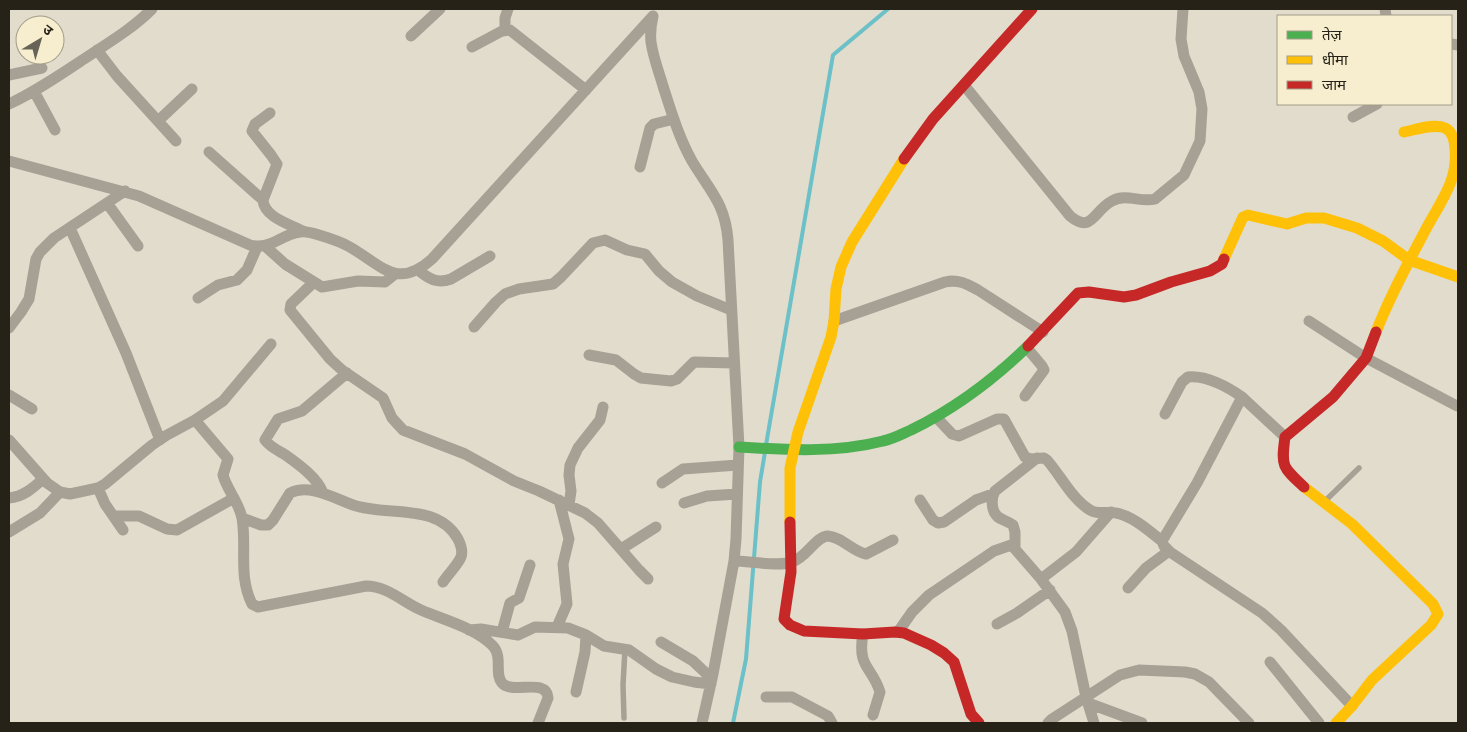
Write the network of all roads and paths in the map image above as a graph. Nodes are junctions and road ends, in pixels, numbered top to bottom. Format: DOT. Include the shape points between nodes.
graph roads {
  1 [pos="152,9"];
  2 [pos="440,9"];
  3 [pos="508,9"];
  4 [pos="1032,9"];
  5 [pos="1183,9"];
  6 [pos="654,13"];
  7 [pos="505,30"];
  8 [pos="411,36"];
  9 [pos="472,47"];
  10 [pos="97,50"];
  11 [pos="42,68"];
  12 [pos="9,75"];
  13 [pos="964,85"];
  14 [pos="192,89"];
  15 [pos="586,90"];
  16 [pos="34,91"];
  17 [pos="9,104"];
  18 [pos="1375,105"];
  19 [pos="270,113"];
  20 [pos="1354,117"];
  21 [pos="674,119"];
  22 [pos="158,121"];
  23 [pos="55,130"];
  24 [pos="1404,132"];
  25 [pos="176,141"];
  26 [pos="208,152"];
  27 [pos="9,161"];
  28 [pos="640,167"];
  29 [pos="1455,180"];
  30 [pos="125,191"];
  31 [pos="263,200"];
  32 [pos="106,203"];
  33 [pos="70,228"];
  34 [pos="303,231"];
  35 [pos="138,246"];
  36 [pos="261,246"];
  37 [pos="490,256"];
  38 [pos="1409,260"];
  39 [pos="418,270"];
  40 [pos="395,274"];
  41 [pos="1458,277"];
  42 [pos="313,283"];
  43 [pos="198,298"];
  44 [pos="731,310"];
  45 [pos="834,321"];
  46 [pos="1308,321"];
  47 [pos="474,327"];
  48 [pos="9,328"];
  49 [pos="1043,332"];
  50 [pos="271,344"];
  51 [pos="1027,348"];
  52 [pos="589,354"];
  53 [pos="1366,358"];
  54 [pos="734,363"];
  55 [pos="347,373"];
  56 [pos="9,395"];
  57 [pos="1025,396"];
  58 [pos="1242,397"];
  59 [pos="1457,406"];
  60 [pos="603,407"];
  61 [pos="32,409"];
  62 [pos="1165,414"];
  63 [pos="936,417"];
  64 [pos="195,420"];
  65 [pos="1285,437"];
  66 [pos="9,440"];
  67 [pos="160,440"];
  68 [pos="742,448"];
  69 [pos="788,449"];
  70 [pos="1037,458"];
  71 [pos="738,465"];
  72 [pos="1360,468"];
  73 [pos="43,479"];
  74 [pos="662,483"];
  75 [pos="98,488"];
  76 [pos="60,492"];
  77 [pos="323,493"];
  78 [pos="738,494"];
  79 [pos="993,494"];
  80 [pos="9,498"];
  81 [pos="234,498"];
  82 [pos="920,500"];
  83 [pos="1323,502"];
  84 [pos="564,503"];
  85 [pos="684,503"];
  86 [pos="1111,512"];
  87 [pos="114,516"];
  88 [pos="242,518"];
  89 [pos="656,527"];
  90 [pos="123,530"];
  91 [pos="9,532"];
  92 [pos="893,540"];
  93 [pos="1014,544"];
  94 [pos="1166,546"];
  95 [pos="621,549"];
  96 [pos="734,561"];
  97 [pos="790,563"];
  98 [pos="530,565"];
  99 [pos="648,579"];
  100 [pos="1042,579"];
  101 [pos="442,582"];
  102 [pos="1128,588"];
  103 [pos="1050,590"];
  104 [pos="997,624"];
  105 [pos="557,627"];
  106 [pos="467,630"];
  107 [pos="502,632"];
  108 [pos="898,632"];
  109 [pos="863,634"];
  110 [pos="586,635"];
  111 [pos="661,642"];
  112 [pos="625,648"];
  113 [pos="1270,662"];
  114 [pos="712,682"];
  115 [pos="576,692"];
  116 [pos="766,697"];
  117 [pos="1087,700"];
  118 [pos="1352,706"];
  119 [pos="873,716"];
  120 [pos="624,718"];
  121 [pos="538,723"];
  122 [pos="702,723"];
  123 [pos="832,723"];
  124 [pos="978,723"];
  125 [pos="1048,723"];
  126 [pos="1094,723"];
  127 [pos="1142,723"];
  128 [pos="1249,723"];
  129 [pos="1319,723"];
  130 [pos="1336,723"];
  1 -- 10 [label="street" via="135,25"];
  2 -- 8 [label="street"];
  3 -- 7 [label="street"];
  4 -- 13 [label="street"];
  5 -- 13 [label="street" via="1181,39 1184,56 1199,92 1202,109 1200,141 1184,175 1155,199 1115,199 1086,223 1081,224 1070,216"];
  6 -- 15 [label="street"];
  6 -- 21 [label="street" via="651,41"];
  7 -- 9 [label="street"];
  7 -- 15 [label="street" via="520,37"];
  10 -- 16 [label="street"];
  10 -- 22 [label="street"];
  11 -- 12 [label="street"];
  13 -- 45 [label="street" via="922,134 852,242 841,267"];
  14 -- 22 [label="street"];
  15 -- 39 [label="street" via="432,259"];
  16 -- 17 [label="street"];
  16 -- 23 [label="street"];
  18 -- 20 [label="street"];
  19 -- 31 [label="street" via="255,124 252,131 277,164"];
  21 -- 28 [label="street" via="650,128"];
  21 -- 44 [label="street" via="685,147 719,202 727,223"];
  22 -- 25 [label="street"];
  24 -- 29 [label="street" via="1437,126 1446,128 1452,134 1455,151"];
  26 -- 31 [label="street"];
  27 -- 30 [label="street"];
  29 -- 38 [label="street"];
  30 -- 32 [label="street"];
  30 -- 36 [label="street" via="250,245"];
  31 -- 34 [label="street" via="269,213"];
  32 -- 33 [label="street"];
  32 -- 35 [label="street"];
  33 -- 48 [label="street" via="40,252 29,299"];
  33 -- 67 [label="street" via="126,353"];
  34 -- 36 [label="street"];
  34 -- 40 [label="street" via="347,245"];
  36 -- 42 [label="street"];
  36 -- 43 [label="street" via="237,280 218,285"];
  37 -- 39 [label="street" via="444,282 428,278"];
  38 -- 41 [label="street"];
  38 -- 49 [label="street" via="1357,228 1324,218 1306,218 1287,224 1248,216 1240,221 1222,264 1215,269 1135,296 1078,293"];
  38 -- 53 [label="street"];
  39 -- 40 [label="street"];
  40 -- 42 [label="street" via="383,282 358,281 326,288"];
  42 -- 55 [label="street" via="291,304 290,310 330,359"];
  44 -- 47 [label="street" via="672,282 644,254 605,240 593,244 553,284 505,294"];
  44 -- 54 [label="street"];
  45 -- 49 [label="street" via="955,281 978,290"];
  45 -- 69 [label="street" via="814,388"];
  46 -- 53 [label="street"];
  49 -- 51 [label="street"];
  50 -- 64 [label="street" via="223,400"];
  51 -- 57 [label="street" via="1044,370"];
  51 -- 63 [label="street"];
  52 -- 54 [label="street" via="616,360 641,378 671,381 694,362"];
  53 -- 59 [label="street"];
  53 -- 65 [label="street" via="1333,397"];
  54 -- 68 [label="street"];
  55 -- 77 [label="street" via="302,411 278,419 265,440 312,476"];
  55 -- 84 [label="street" via="383,398 392,418 403,430 464,454"];
  56 -- 61 [label="street"];
  58 -- 62 [label="street" via="1214,382 1188,377"];
  58 -- 65 [label="street"];
  58 -- 94 [label="street"];
  60 -- 84 [label="street" via="600,420 578,448 570,465 571,491"];
  63 -- 69 [label="street" via="872,444"];
  63 -- 70 [label="street" via="952,434 959,436 1004,419 1025,456"];
  64 -- 67 [label="street"];
  64 -- 81 [label="street" via="226,456 222,475"];
  65 -- 83 [label="street" via="1284,466"];
  66 -- 73 [label="street"];
  67 -- 75 [label="street"];
  68 -- 69 [label="street"];
  68 -- 71 [label="street"];
  69 -- 97 [label="street"];
  70 -- 79 [label="street"];
  70 -- 86 [label="street" via="1047,460 1088,509 1097,513"];
  71 -- 74 [label="street" via="683,469"];
  71 -- 78 [label="street"];
  72 -- 83 [label="lane"];
  73 -- 76 [label="street"];
  73 -- 80 [label="street" via="29,490"];
  75 -- 76 [label="street" via="70,494"];
  75 -- 87 [label="street"];
  76 -- 91 [label="street" via="40,513"];
  77 -- 88 [label="street" via="298,490 290,493 268,525"];
  77 -- 101 [label="street" via="366,509 423,514 444,523 452,529 462,548 462,556"];
  78 -- 85 [label="street" via="707,496"];
  78 -- 96 [label="street"];
  79 -- 82 [label="street" via="983,496 938,523"];
  79 -- 93 [label="street" via="997,516 1014,527"];
  81 -- 87 [label="street" via="177,530 167,530 139,516"];
  81 -- 88 [label="street"];
  83 -- 118 [label="street" via="1352,524 1433,604 1438,614 1431,625 1372,680"];
  84 -- 95 [label="street" via="598,522"];
  84 -- 105 [label="street" via="569,539 563,564 567,604"];
  86 -- 94 [label="street" via="1129,518"];
  86 -- 100 [label="street" via="1076,552"];
  87 -- 90 [label="street"];
  88 -- 106 [label="street" via="244,574 250,599 255,605 374,586"];
  89 -- 95 [label="street"];
  92 -- 97 [label="street" via="866,554 836,538 824,536 802,557"];
  93 -- 100 [label="street" via="1016,551"];
  93 -- 108 [label="street" via="994,551 929,596"];
  94 -- 102 [label="street"];
  94 -- 118 [label="street" via="1262,613"];
  95 -- 99 [label="street"];
  96 -- 97 [label="street"];
  96 -- 114 [label="street"];
  97 -- 109 [label="street" via="784,614 786,622 804,630"];
  98 -- 107 [label="street" via="519,598 510,603"];
  100 -- 103 [label="street"];
  103 -- 104 [label="street"];
  103 -- 117 [label="street" via="1069,623"];
  105 -- 107 [label="street" via="535,628 518,634"];
  105 -- 110 [label="street"];
  106 -- 107 [label="street"];
  106 -- 121 [label="street" via="498,652 502,684 542,688 547,692 548,698"];
  108 -- 109 [label="street"];
  108 -- 124 [label="street" via="931,645 950,657"];
  109 -- 119 [label="street" via="862,657 880,692"];
  110 -- 112 [label="street" via="604,646"];
  110 -- 115 [label="street"];
  111 -- 114 [label="street" via="693,661"];
  112 -- 114 [label="street" via="667,675 682,680"];
  112 -- 120 [label="lane"];
  113 -- 129 [label="street"];
  114 -- 122 [label="street"];
  116 -- 123 [label="street" via="792,696 828,716"];
  117 -- 125 [label="street"];
  117 -- 126 [label="street"];
  117 -- 127 [label="street"];
  117 -- 128 [label="street" via="1129,672 1185,672 1210,682"];
  118 -- 130 [label="street"];
}
